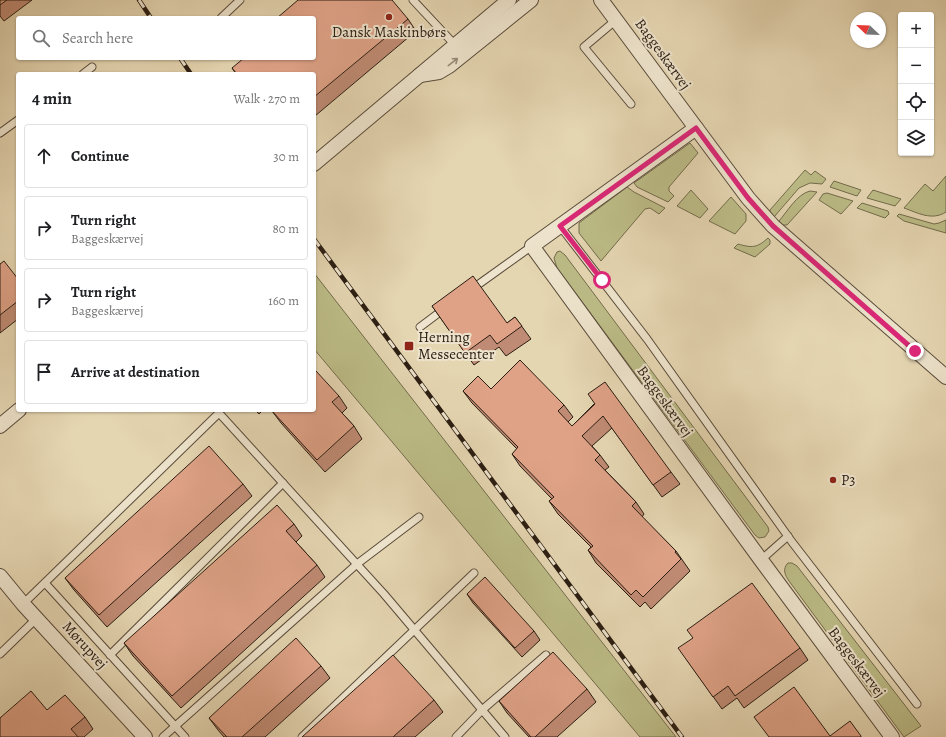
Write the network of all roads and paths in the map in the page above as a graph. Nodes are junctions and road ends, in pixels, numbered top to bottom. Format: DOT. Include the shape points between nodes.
graph roads {
  1 [pos="240,0"];
  2 [pos="413,0"];
  3 [pos="510,0"];
  4 [pos="531,0"];
  5 [pos="591,0"];
  6 [pos="608,10"];
  7 [pos="223,16"];
  8 [pos="455,45"];
  9 [pos="92,68"];
  10 [pos="86,72"];
  11 [pos="418,76"];
  12 [pos="631,104"];
  13 [pos="16,121"];
  14 [pos="696,128"];
  15 [pos="0,133"];
  16 [pos="316,162"];
  17 [pos="560,226"];
  18 [pos="532,246"];
  19 [pos="463,296"];
  20 [pos="451,304"];
  21 [pos="420,327"];
  22 [pos="946,377"];
  23 [pos="17,412"];
  24 [pos="0,426"];
  25 [pos="283,483"];
  26 [pos="419,518"];
  27 [pos="788,536"];
  28 [pos="761,560"];
  29 [pos="357,564"];
  30 [pos="474,573"];
  31 [pos="0,576"];
  32 [pos="45,583"];
  33 [pos="23,604"];
  34 [pos="37,618"];
  35 [pos="415,630"];
  36 [pos="0,654"];
  37 [pos="110,655"];
  38 [pos="546,655"];
  39 [pos="917,704"];
  40 [pos="482,710"];
  41 [pos="175,726"];
  42 [pos="145,737"];
  43 [pos="163,737"];
  44 [pos="185,737"];
  45 [pos="302,737"];
  46 [pos="456,737"];
  47 [pos="505,737"];
  48 [pos="892,737"];
  1 -- 7 [label="lane"];
  2 -- 8 [label="lane"];
  3 -- 8 [label="street"];
  11 -- 4 [label="street, one-way" via="439,72 449,66"];
  5 -- 6 [label="street"];
  6 -- 12 [label="lane" via="584,47"];
  6 -- 14 [label="street, Baggeskærvej"];
  8 -- 11 [label="street"];
  9 -- 10 [label="lane"];
  11 -- 16 [label="street"];
  13 -- 15 [label="lane"];
  14 -- 17 [label="street"];
  14 -- 22 [label="street, Baggeskærvej" via="748,198 773,226"];
  17 -- 18 [label="street"];
  17 -- 27 [label="lane" via="634,321"];
  18 -- 19 [label="lane"];
  18 -- 28 [label="street, Baggeskærvej"];
  20 -- 21 [label="lane"];
  23 -- 24 [label="street"];
  25 -- 29 [label="lane"];
  25 -- 32 [label="lane" via="219,413"];
  25 -- 37 [label="lane"];
  26 -- 29 [label="lane"];
  27 -- 28 [label="lane"];
  27 -- 39 [label="lane"];
  28 -- 48 [label="street, Baggeskærvej"];
  29 -- 35 [label="lane"];
  29 -- 41 [label="lane"];
  30 -- 35 [label="lane"];
  31 -- 33 [label="street, Mørupvej"];
  32 -- 33 [label="lane"];
  32 -- 37 [label="lane"];
  33 -- 34 [label="street, Mørupvej"];
  34 -- 36 [label="lane"];
  34 -- 42 [label="street, Mørupvej"];
  35 -- 40 [label="lane"];
  35 -- 45 [label="lane"];
  37 -- 41 [label="lane"];
  38 -- 40 [label="lane"];
  40 -- 46 [label="lane"];
  40 -- 47 [label="lane"];
  41 -- 43 [label="lane"];
  41 -- 44 [label="lane"];
}
